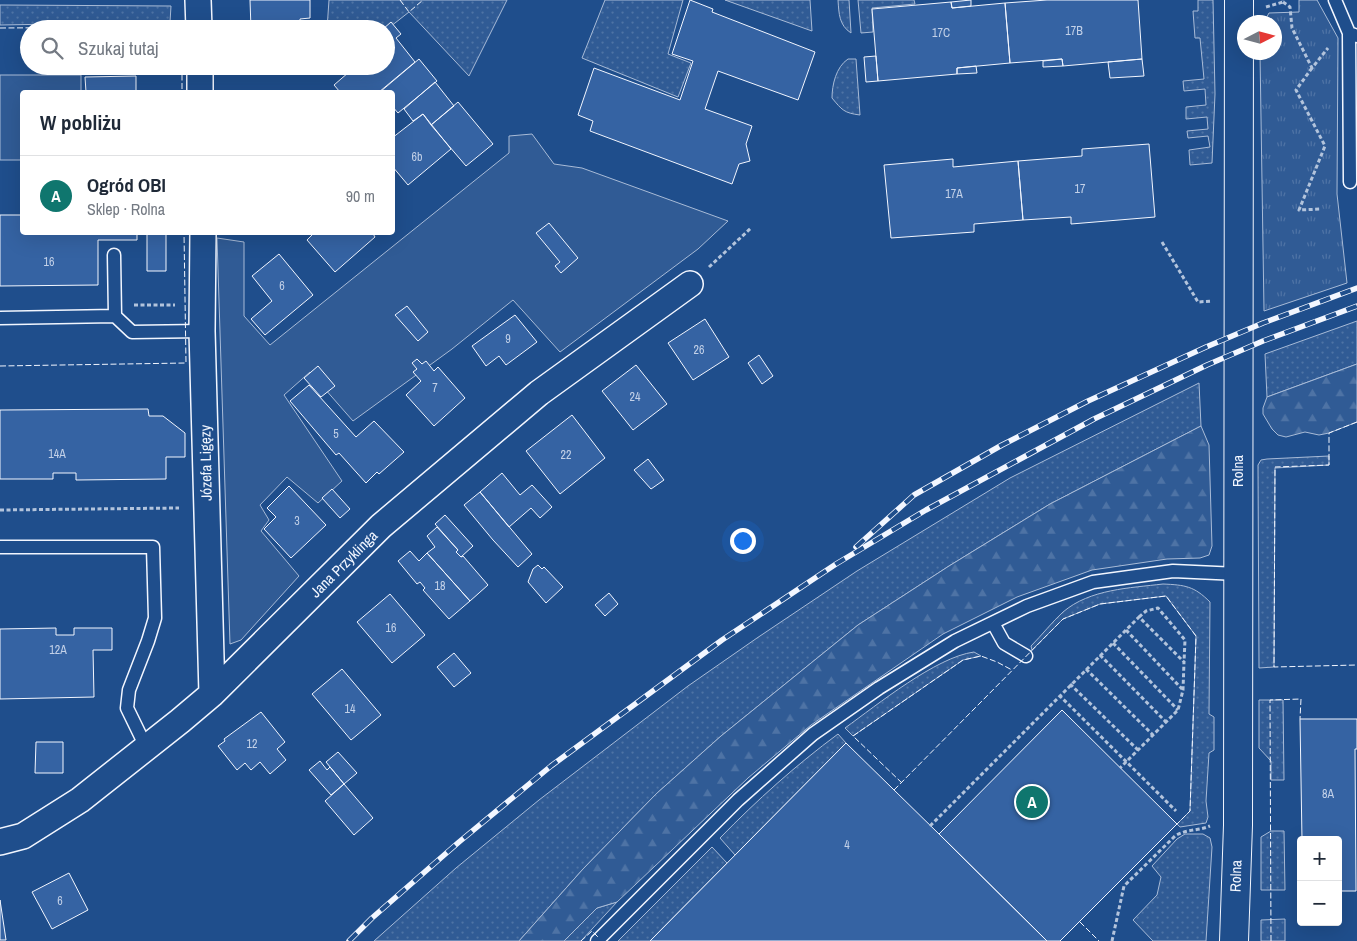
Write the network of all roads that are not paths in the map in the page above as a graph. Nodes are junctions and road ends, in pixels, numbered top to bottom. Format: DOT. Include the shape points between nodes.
graph roads {
  1 [pos="198,0"];
  2 [pos="1239,0"];
  3 [pos="1335,0"];
  4 [pos="199,20"];
  5 [pos="1351,31"];
  6 [pos="200,75"];
  7 [pos="200,90"];
  8 [pos="1350,182"];
  9 [pos="203,235"];
  10 [pos="114,255"];
  11 [pos="690,284"];
  12 [pos="115,316"];
  13 [pos="0,318"];
  14 [pos="202,331"];
  15 [pos="0,547"];
  16 [pos="1238,574"];
  17 [pos="993,623"];
  18 [pos="1026,656"];
  19 [pos="212,694"];
  20 [pos="146,747"];
  21 [pos="0,842"];
  22 [pos="598,941"];
  23 [pos="1234,941"];
  1 -- 4 [label="street"];
  2 -- 16 [label="street, Rolna"];
  3 -- 5 [label="lane"];
  5 -- 8 [label="lane"];
  6 -- 7 [label="street"];
  9 -- 14 [label="street, Józefa Ligęzy"];
  10 -- 12 [label="lane"];
  11 -- 19 [label="street, Jana Przyklinga" via="539,393 381,526"];
  12 -- 13 [label="lane"];
  12 -- 14 [label="lane" via="132,332"];
  14 -- 19 [label="street, Józefa Ligęzy"];
  15 -- 20 [label="lane" via="153,547 155,618 128,690 127,708"];
  16 -- 17 [label="lane" via="1173,571 1093,582 1027,606"];
  16 -- 23 [label="street, Rolna" via="1238,825"];
  17 -- 18 [label="lane" via="1004,643"];
  17 -- 22 [label="lane" via="896,678 813,734 738,800"];
  19 -- 20 [label="street, Jana Przyklinga"];
  20 -- 21 [label="street, Jana Przyklinga" via="80,800 23,836"];
}
